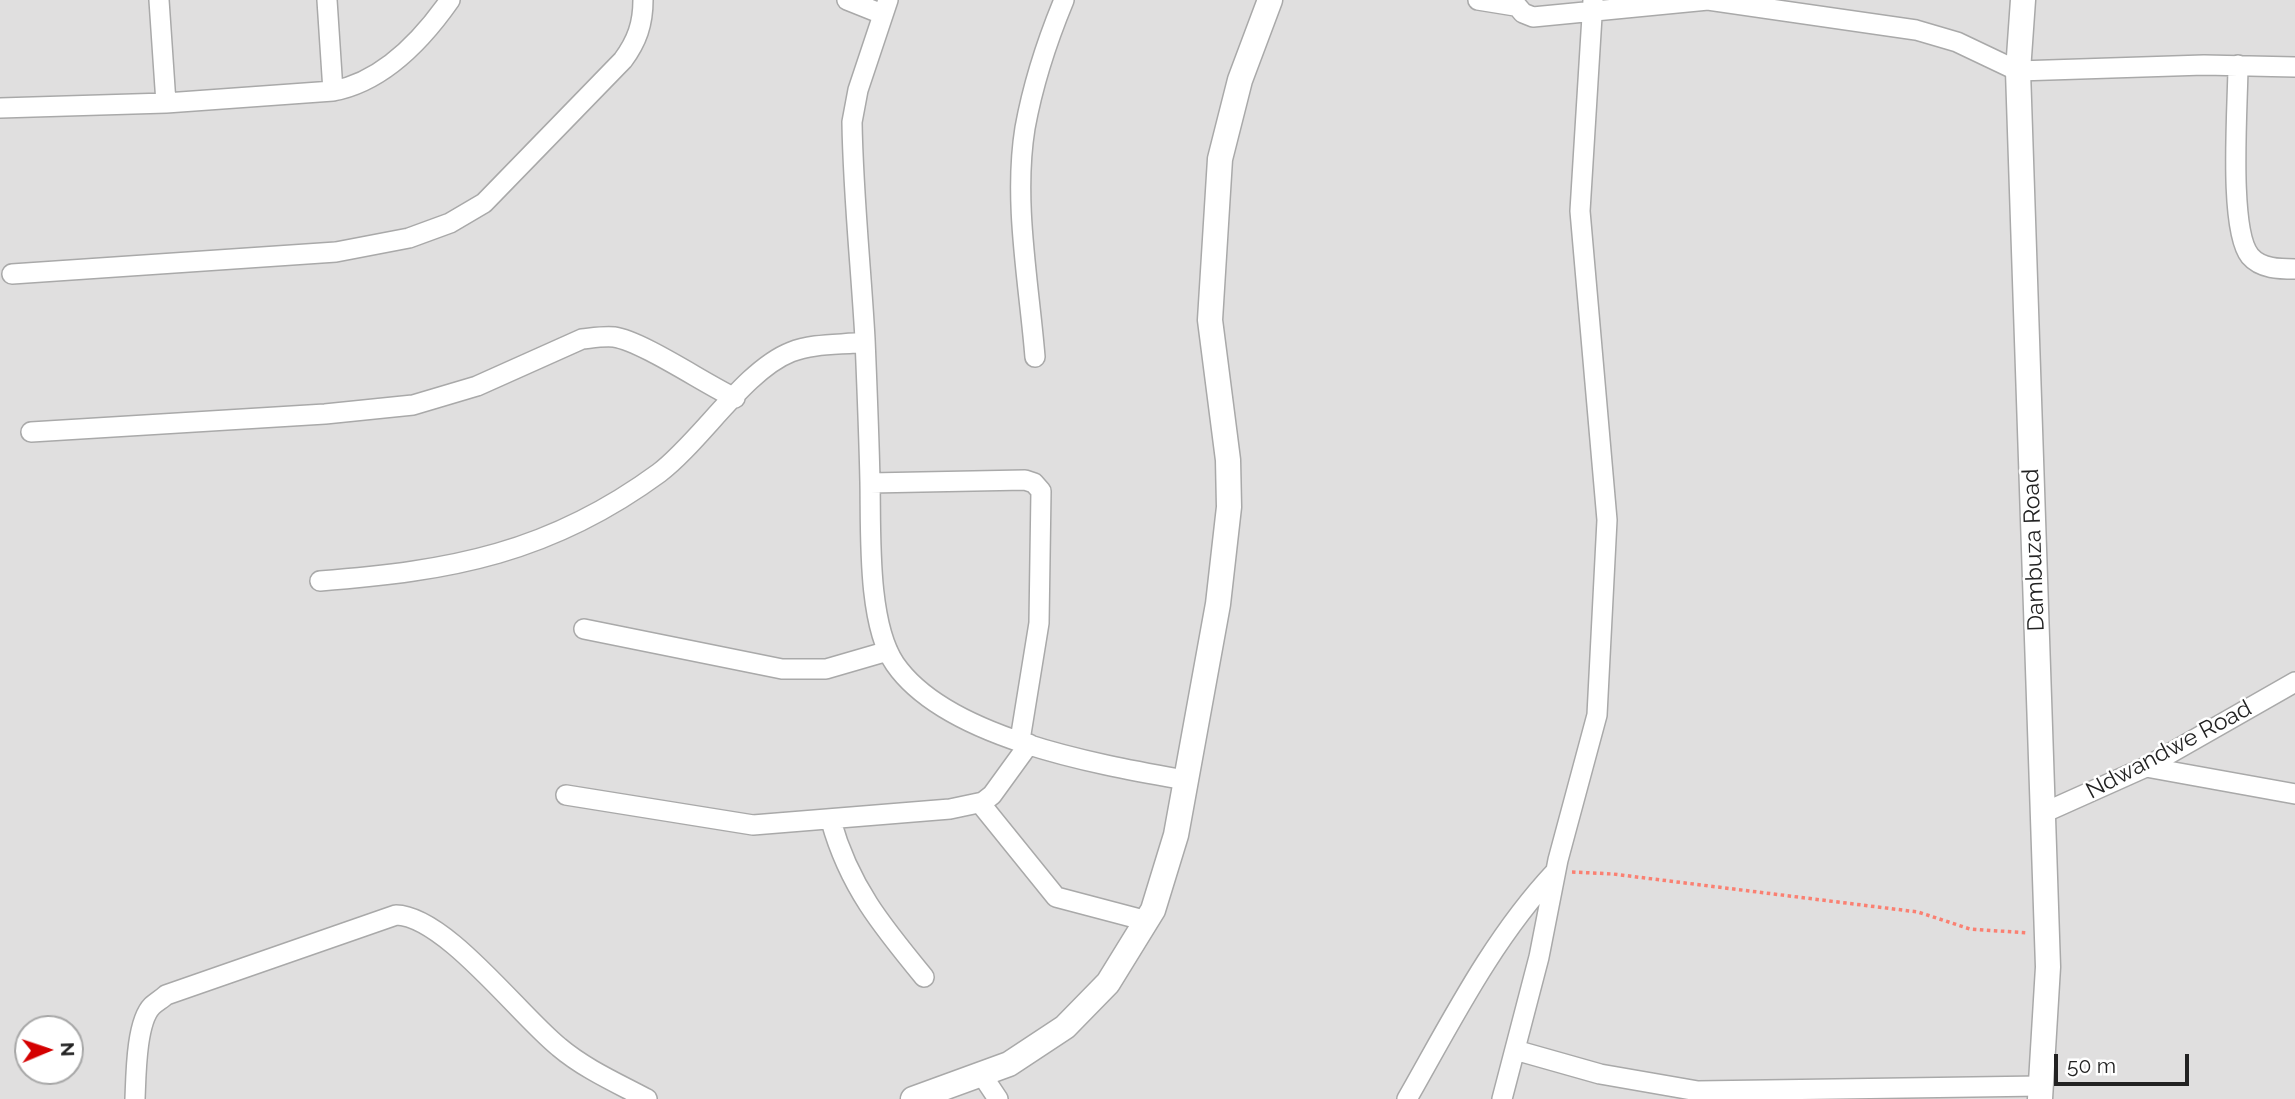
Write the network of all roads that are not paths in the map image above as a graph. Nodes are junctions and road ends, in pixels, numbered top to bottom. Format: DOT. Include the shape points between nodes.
graph roads {
  1 [pos="159,0"];
  2 [pos="327,0"];
  3 [pos="450,0"];
  4 [pos="643,0"];
  5 [pos="847,0"];
  6 [pos="1064,0"];
  7 [pos="1270,0"];
  8 [pos="1478,0"];
  9 [pos="2023,0"];
  10 [pos="1514,3"];
  11 [pos="1784,5"];
  12 [pos="1592,6"];
  13 [pos="885,7"];
  14 [pos="2238,65"];
  15 [pos="2295,67"];
  16 [pos="2018,71"];
  17 [pos="333,91"];
  18 [pos="166,103"];
  19 [pos="0,108"];
  20 [pos="2295,269"];
  21 [pos="12,274"];
  22 [pos="865,342"];
  23 [pos="1035,357"];
  24 [pos="735,398"];
  25 [pos="31,432"];
  26 [pos="870,483"];
  27 [pos="320,580"];
  28 [pos="584,629"];
  29 [pos="888,651"];
  30 [pos="2295,682"];
  31 [pos="1024,742"];
  32 [pos="2146,767"];
  33 [pos="1185,780"];
  34 [pos="2295,794"];
  35 [pos="566,795"];
  36 [pos="980,803"];
  37 [pos="2041,814"];
  38 [pos="831,821"];
  39 [pos="1556,871"];
  40 [pos="1147,921"];
  41 [pos="924,977"];
  42 [pos="1515,1050"];
  43 [pos="982,1075"];
  44 [pos="2041,1092"];
  45 [pos="135,1099"];
  46 [pos="647,1099"];
  47 [pos="912,1099"];
  48 [pos="998,1099"];
  49 [pos="1407,1099"];
  50 [pos="1502,1099"];
  1 -- 18 [label="street"];
  2 -- 17 [label="street"];
  3 -- 17 [label="street" via="381,73 358,86"];
  4 -- 21 [label="street" via="641,26 623,60 515,174 484,202 450,223 409,239 336,252"];
  5 -- 13 [label="street"];
  6 -- 23 [label="street" via="1044,49 1025,129 1023,219"];
  7 -- 33 [label="street" via="1242,71 1220,159 1210,320 1228,460 1229,507 1218,604"];
  8 -- 10 [label="street"];
  9 -- 16 [label="street, Dambuza Road"];
  10 -- 12 [label="street" via="1533,17"];
  11 -- 12 [label="street" via="1708,1"];
  11 -- 16 [label="street" via="1916,30 1957,42"];
  12 -- 39 [label="street" via="1580,211 1607,520 1595,727"];
  13 -- 22 [label="street" via="852,122"];
  14 -- 15 [label="street"];
  14 -- 16 [label="street"];
  14 -- 20 [label="street" via="2239,232 2252,258 2261,265"];
  16 -- 37 [label="street, Dambuza Road"];
  17 -- 18 [label="street"];
  18 -- 19 [label="street"];
  22 -- 24 [label="street" via="793,351 762,371"];
  22 -- 26 [label="street"];
  24 -- 25 [label="street" via="638,345 599,337 570,344 477,386 413,405 325,415"];
  24 -- 27 [label="street" via="659,473 579,523 451,567"];
  26 -- 29 [label="street" via="879,626"];
  26 -- 31 [label="street" via="1025,480 1041,491 1041,599"];
  28 -- 29 [label="street" via="782,669 826,669"];
  29 -- 31 [label="street" via="901,671 936,703 971,723"];
  30 -- 32 [label="street, Ndwandwe Road"];
  31 -- 33 [label="street" via="1090,762"];
  31 -- 36 [label="street" via="1002,785"];
  32 -- 34 [label="street"];
  32 -- 37 [label="street, Ndwandwe Road"];
  33 -- 40 [label="street" via="1176,835"];
  35 -- 38 [label="street" via="753,825"];
  36 -- 38 [label="street"];
  36 -- 40 [label="street" via="1056,897"];
  37 -- 44 [label="street, Dambuza Road" via="2047,934"];
  38 -- 41 [label="street" via="840,855 861,894"];
  39 -- 42 [label="street"];
  39 -- 49 [label="street" via="1525,903 1498,942"];
  40 -- 43 [label="street" via="1108,983 1065,1027 1009,1064"];
  42 -- 44 [label="street" via="1600,1074 1698,1091"];
  42 -- 50 [label="street"];
  43 -- 47 [label="street"];
  43 -- 48 [label="street"];
  45 -- 46 [label="street" via="137,1056 147,1016 151,1006 166,995 396,915 413,916 428,925 579,1063"];
}
